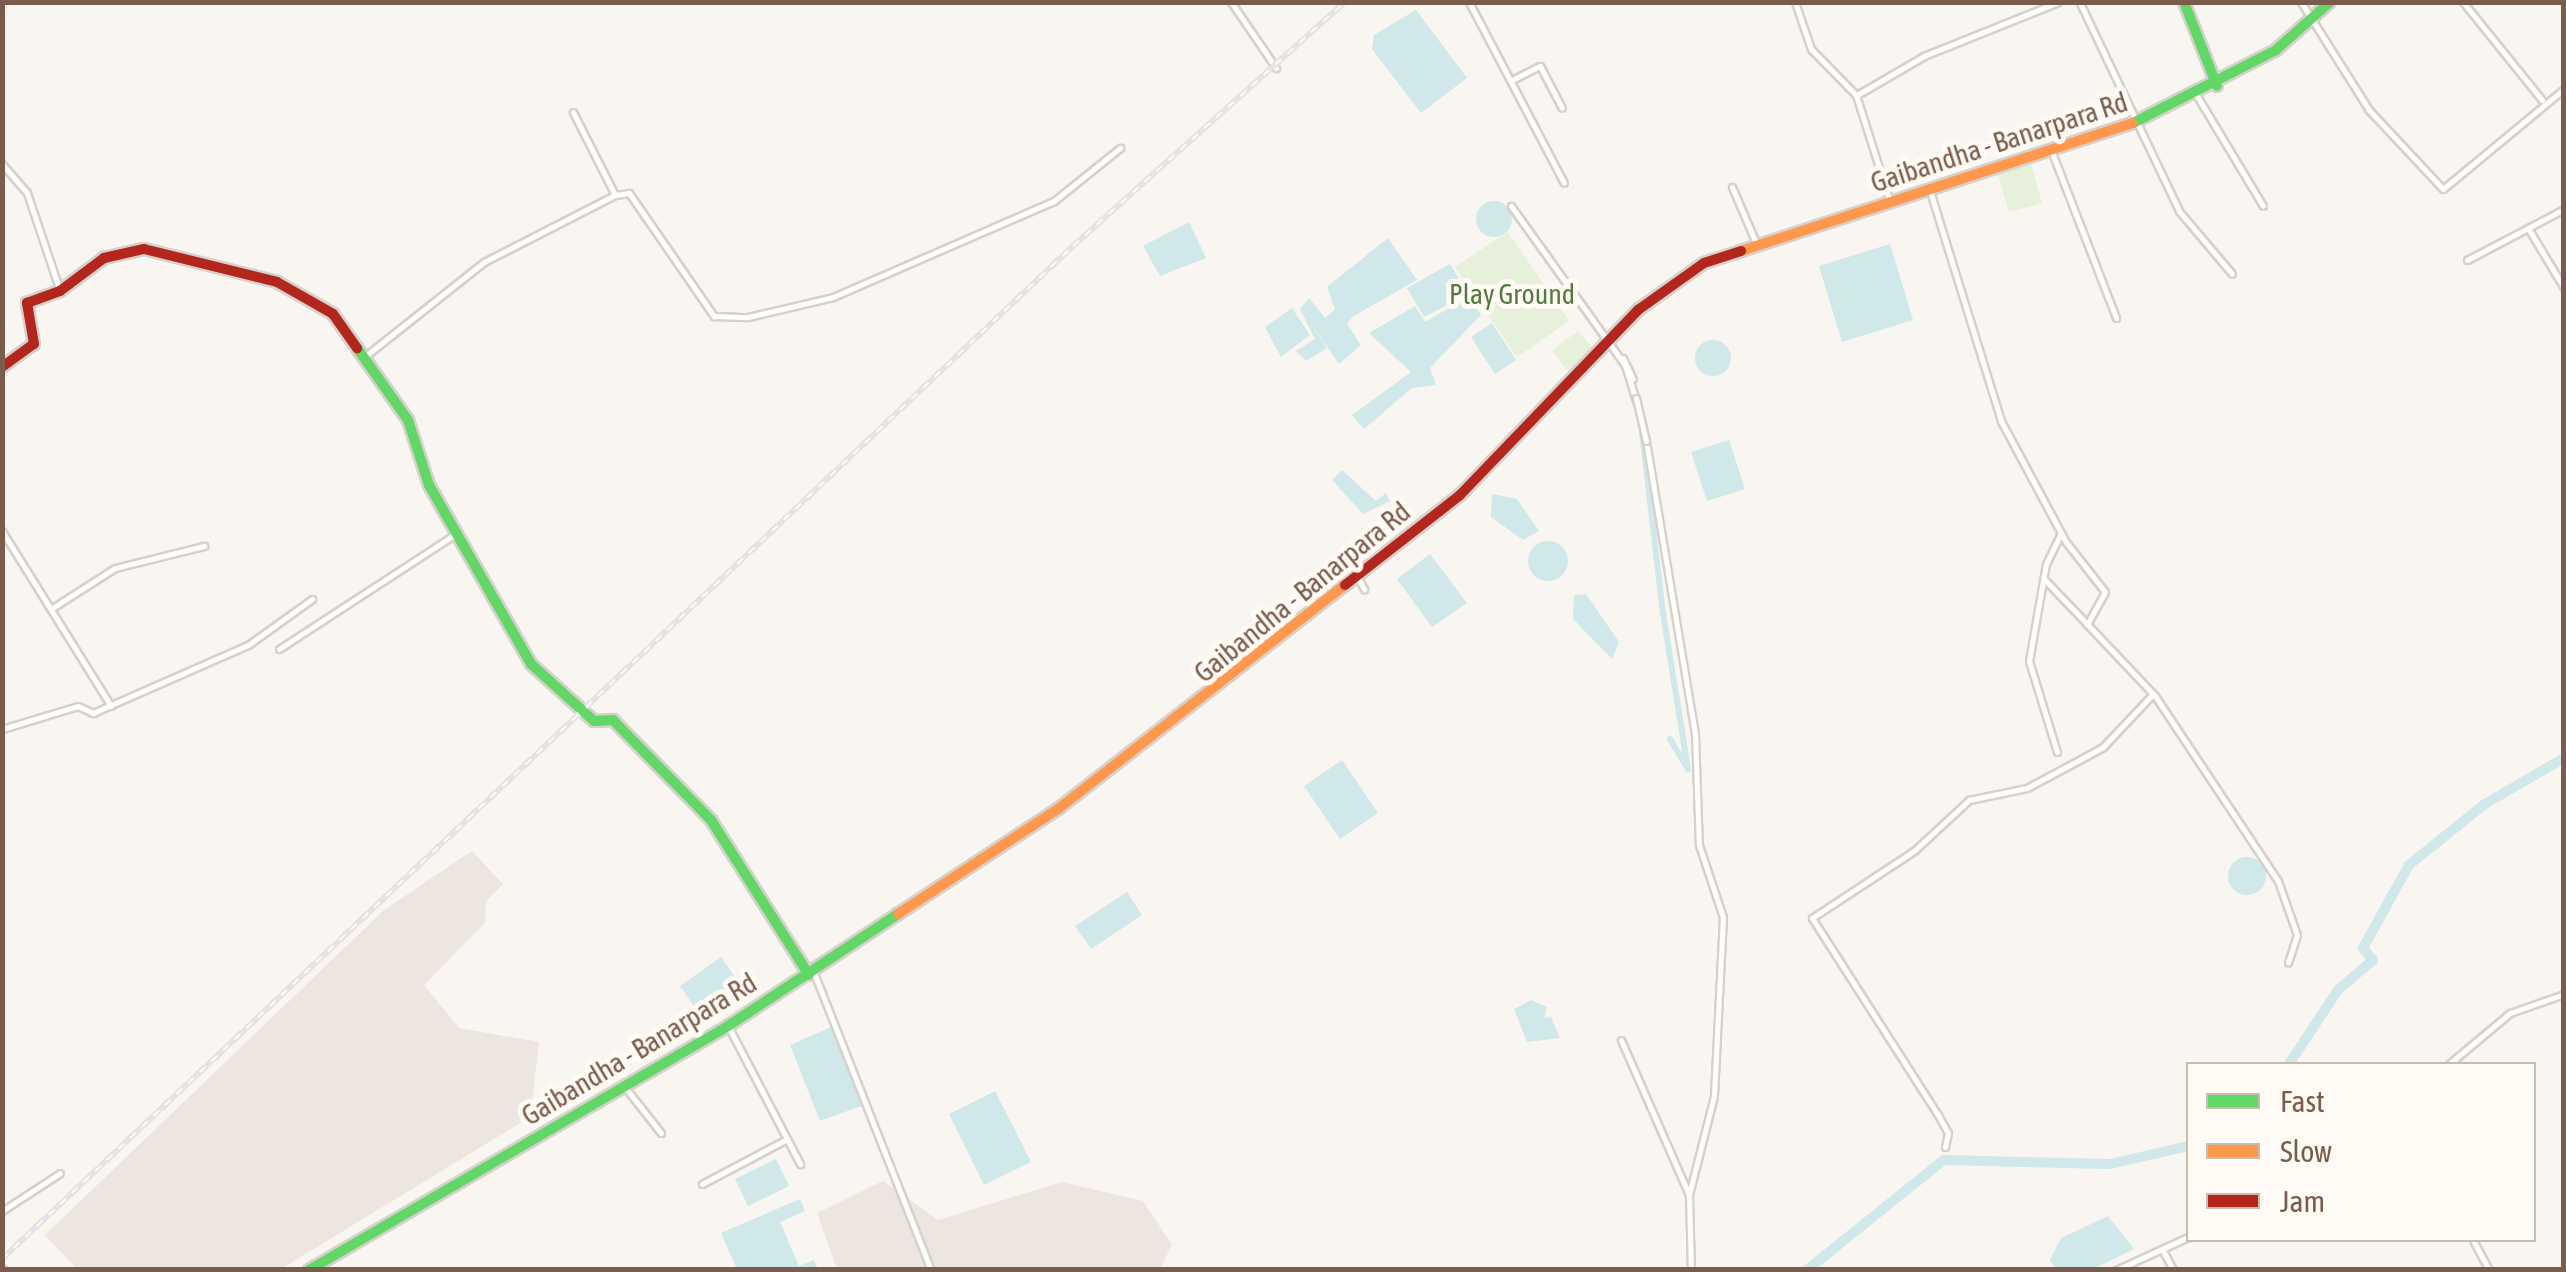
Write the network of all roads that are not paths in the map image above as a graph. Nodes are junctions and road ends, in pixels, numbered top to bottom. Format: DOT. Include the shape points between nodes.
graph roads {
  1 [pos="1231,2"];
  2 [pos="1469,2"];
  3 [pos="1795,2"];
  4 [pos="2058,2"];
  5 [pos="2184,2"];
  6 [pos="2301,2"];
  7 [pos="2330,2"];
  8 [pos="2463,2"];
  9 [pos="2079,3"];
  10 [pos="2308,24"];
  11 [pos="1276,68"];
  12 [pos="1514,79"];
  13 [pos="2217,86"];
  14 [pos="2564,89"];
  15 [pos="1856,95"];
  16 [pos="2197,96"];
  17 [pos="2542,100"];
  18 [pos="1562,108"];
  19 [pos="573,112"];
  20 [pos="2140,121"];
  21 [pos="1120,148"];
  22 [pos="2051,150"];
  23 [pos="2,164"];
  24 [pos="1564,183"];
  25 [pos="1732,187"];
  26 [pos="1929,188"];
  27 [pos="615,195"];
  28 [pos="1890,202"];
  29 [pos="1511,206"];
  30 [pos="2264,206"];
  31 [pos="2564,209"];
  32 [pos="2528,228"];
  33 [pos="1757,245"];
  34 [pos="2467,260"];
  35 [pos="2232,274"];
  36 [pos="2564,288"];
  37 [pos="60,290"];
  38 [pos="2116,318"];
  39 [pos="1607,341"];
  40 [pos="368,354"];
  41 [pos="2,367"];
  42 [pos="1641,419"];
  43 [pos="2,531"];
  44 [pos="2061,532"];
  45 [pos="457,533"];
  46 [pos="204,546"];
  47 [pos="2045,580"];
  48 [pos="312,599"];
  49 [pos="54,608"];
  50 [pos="2088,624"];
  51 [pos="280,648"];
  52 [pos="2153,694"];
  53 [pos="111,706"];
  54 [pos="2,730"];
  55 [pos="2057,752"];
  56 [pos="2288,963"];
  57 [pos="812,974"];
  58 [pos="2564,994"];
  59 [pos="728,1026"];
  60 [pos="1621,1040"];
  61 [pos="2451,1062"];
  62 [pos="624,1086"];
  63 [pos="661,1133"];
  64 [pos="785,1140"];
  65 [pos="1945,1147"];
  66 [pos="800,1164"];
  67 [pos="60,1173"];
  68 [pos="702,1184"];
  69 [pos="1690,1195"];
  70 [pos="2,1211"];
  71 [pos="2186,1238"];
  72 [pos="2475,1242"];
  73 [pos="2162,1249"];
  74 [pos="309,1270"];
  75 [pos="931,1270"];
  76 [pos="1691,1270"];
  77 [pos="2116,1270"];
  78 [pos="2173,1270"];
  79 [pos="2489,1270"];
  1 -- 11 [label="street"];
  2 -- 12 [label="street"];
  3 -- 15 [label="street" via="1811,50"];
  4 -- 15 [label="street" via="1924,56"];
  5 -- 13 [label="main road"];
  6 -- 10 [label="street"];
  7 -- 10 [label="main road, Gaibandha - Banarpara Rd"];
  8 -- 17 [label="street"];
  9 -- 20 [label="street"];
  10 -- 13 [label="main road, Gaibandha - Banarpara Rd"];
  10 -- 17 [label="street" via="2369,110 2443,189"];
  12 -- 18 [label="street" via="1540,66"];
  12 -- 24 [label="street"];
  13 -- 16 [label="main road, Gaibandha - Banarpara Rd"];
  14 -- 17 [label="street"];
  15 -- 28 [label="street"];
  16 -- 20 [label="main road, Gaibandha - Banarpara Rd"];
  16 -- 30 [label="street"];
  19 -- 27 [label="street"];
  20 -- 22 [label="main road, Gaibandha - Banarpara Rd"];
  20 -- 35 [label="street" via="2178,211"];
  21 -- 27 [label="street" via="1054,201 833,297 748,318 714,316 629,194"];
  22 -- 26 [label="main road, Gaibandha - Banarpara Rd"];
  22 -- 38 [label="street"];
  23 -- 37 [label="street" via="27,193"];
  25 -- 33 [label="street"];
  26 -- 28 [label="main road, Gaibandha - Banarpara Rd"];
  26 -- 44 [label="street" via="1987,385"];
  27 -- 40 [label="street" via="484,262"];
  28 -- 33 [label="main road, Gaibandha - Banarpara Rd"];
  29 -- 39 [label="street"];
  31 -- 32 [label="street"];
  32 -- 34 [label="street"];
  32 -- 36 [label="street"];
  33 -- 39 [label="main road, Gaibandha - Banarpara Rd" via="1704,263"];
  37 -- 40 [label="main road" via="104,258 155,250 171,262 277,282 333,314"];
  37 -- 41 [label="main road" via="27,302 34,344"];
  39 -- 42 [label="street" via="1625,364"];
  39 -- 57 [label="main road, Gaibandha - Banarpara Rd" via="1460,495 1360,584 1200,708"];
  39 -- 69 [label="street, bridge" via="1630,364 1646,441 1695,733 1700,845 1722,917 1714,1096"];
  40 -- 45 [label="main road"];
  43 -- 49 [label="street"];
  44 -- 47 [label="street"];
  44 -- 50 [label="street" via="2105,592"];
  45 -- 51 [label="street"];
  45 -- 57 [label="main road" via="530,664 594,721 613,720 711,820"];
  46 -- 49 [label="street" via="115,568"];
  47 -- 50 [label="street"];
  47 -- 55 [label="street" via="2029,661"];
  48 -- 53 [label="street" via="248,645"];
  49 -- 53 [label="street"];
  50 -- 52 [label="street"];
  52 -- 56 [label="street" via="2278,881 2297,935"];
  52 -- 65 [label="street" via="2103,747 2026,788 1968,800 1915,850 1812,918 1948,1133"];
  53 -- 54 [label="street" via="93,713 78,706"];
  57 -- 59 [label="main road, Gaibandha - Banarpara Rd"];
  57 -- 75 [label="street"];
  58 -- 61 [label="street" via="2510,1013"];
  59 -- 62 [label="main road, Gaibandha - Banarpara Rd"];
  59 -- 64 [label="street"];
  60 -- 69 [label="street"];
  62 -- 63 [label="street"];
  62 -- 74 [label="main road, Gaibandha - Banarpara Rd"];
  64 -- 66 [label="street"];
  64 -- 68 [label="street"];
  67 -- 70 [label="street"];
  69 -- 76 [label="street"];
  71 -- 73 [label="street"];
  72 -- 79 [label="street"];
  73 -- 77 [label="street"];
  73 -- 78 [label="street"];
}
